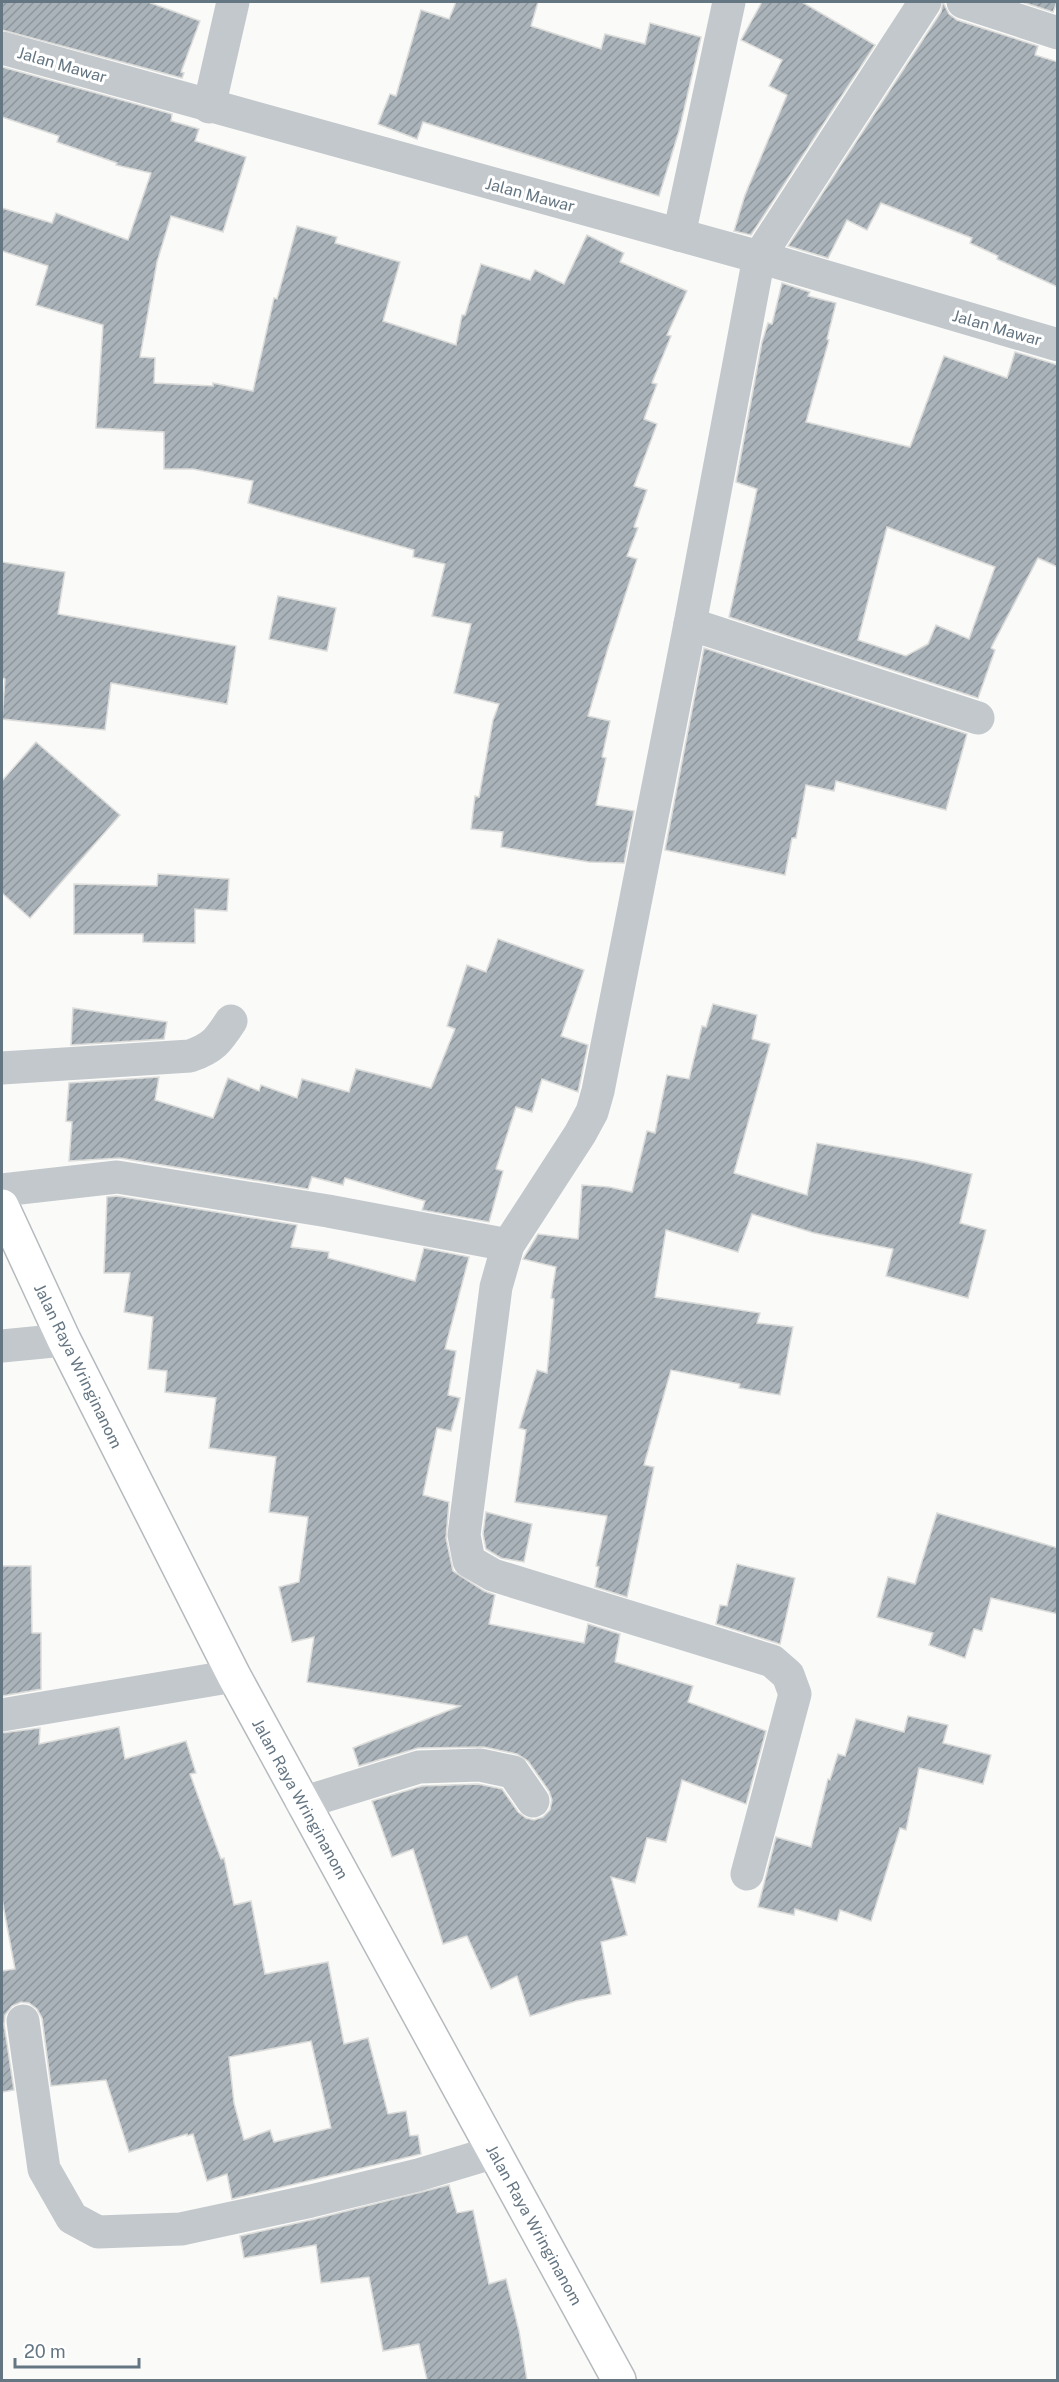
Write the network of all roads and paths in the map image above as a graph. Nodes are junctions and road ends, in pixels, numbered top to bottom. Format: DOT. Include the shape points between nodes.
graph roads {
  1 [pos="233,2"];
  2 [pos="729,2"];
  3 [pos="925,2"];
  4 [pos="963,2"];
  5 [pos="1058,33"];
  6 [pos="2,48"];
  7 [pos="209,106"];
  8 [pos="679,235"];
  9 [pos="759,257"];
  10 [pos="1058,345"];
  11 [pos="690,624"];
  12 [pos="978,718"];
  13 [pos="231,1022"];
  14 [pos="2,1068"];
  15 [pos="2,1190"];
  16 [pos="2,1206"];
  17 [pos="508,1245"];
  18 [pos="64,1340"];
  19 [pos="2,1346"];
  20 [pos="234,1676"];
  21 [pos="2,1715"];
  22 [pos="533,1801"];
  23 [pos="302,1803"];
  24 [pos="747,1874"];
  25 [pos="23,2021"];
  26 [pos="495,2152"];
  27 [pos="619,2380"];
  1 -- 7 [label="street"];
  2 -- 8 [label="street"];
  3 -- 9 [label="street"];
  4 -- 5 [label="street"];
  6 -- 7 [label="street, Jalan Mawar"];
  7 -- 8 [label="street, Jalan Mawar"];
  8 -- 9 [label="street, Jalan Mawar"];
  9 -- 10 [label="street, Jalan Mawar"];
  9 -- 11 [label="street"];
  11 -- 12 [label="street"];
  11 -- 17 [label="street" via="592,1112"];
  13 -- 14 [label="street" via="218,1042 190,1056"];
  15 -- 17 [label="street" via="117,1178 328,1211"];
  16 -- 18 [label="main road, Jalan Raya Wringinanom"];
  17 -- 24 [label="street" via="496,1287 464,1535 469,1561 493,1575 772,1661 788,1675 795,1694"];
  18 -- 19 [label="street"];
  18 -- 20 [label="main road, Jalan Raya Wringinanom"];
  20 -- 21 [label="street"];
  20 -- 23 [label="main road, Jalan Raya Wringinanom"];
  22 -- 23 [label="street" via="513,1772 480,1765 419,1767"];
  23 -- 26 [label="main road, Jalan Raya Wringinanom"];
  25 -- 26 [label="street" via="44,2169 72,2218 98,2232 181,2229 418,2175"];
  26 -- 27 [label="main road, Jalan Raya Wringinanom"];
}
